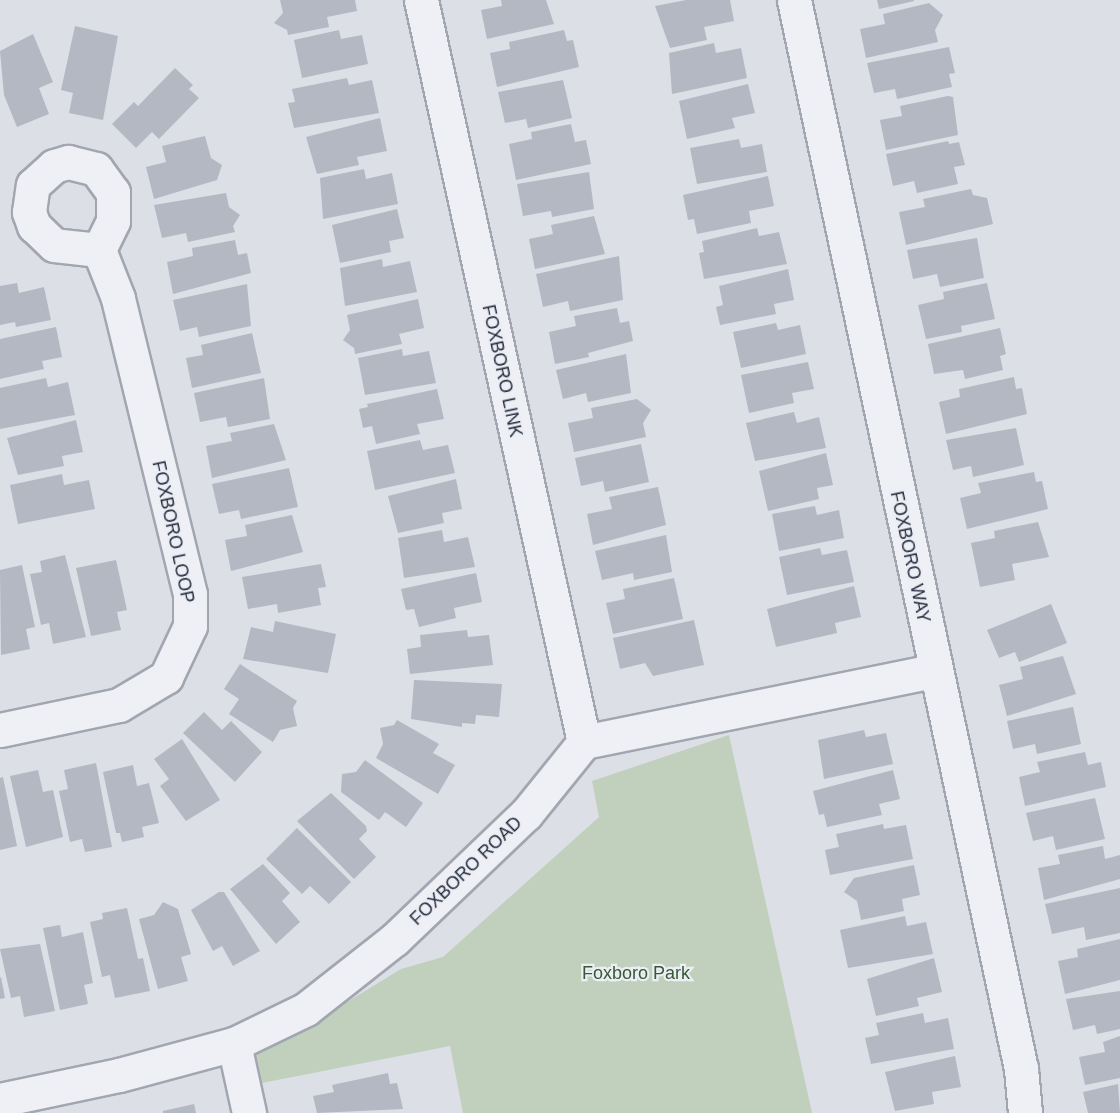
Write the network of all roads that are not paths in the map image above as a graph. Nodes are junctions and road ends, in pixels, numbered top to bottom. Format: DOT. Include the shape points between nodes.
graph roads {
  1 [pos="421,0"];
  2 [pos="794,0"];
  3 [pos="99,250"];
  4 [pos="934,671"];
  5 [pos="0,730"];
  6 [pos="584,742"];
  7 [pos="234,1044"];
  8 [pos="0,1100"];
  9 [pos="249,1113"];
  10 [pos="1025,1113"];
  1 -- 6 [label="street, FOXBORO LINK"];
  2 -- 4 [label="street, FOXBORO WAY"];
  3 -- 5 [label="street, FOXBORO LOOP" via="118,297 190,594 190,626 166,677 119,705"];
  4 -- 6 [label="street"];
  4 -- 10 [label="street, FOXBORO WAY" via="1021,1069"];
  6 -- 7 [label="street, FOXBORO ROAD" via="526,814 395,939 306,1009"];
  7 -- 8 [label="street, FOXBORO ROAD" via="119,1075"];
  7 -- 9 [label="street"];
}
